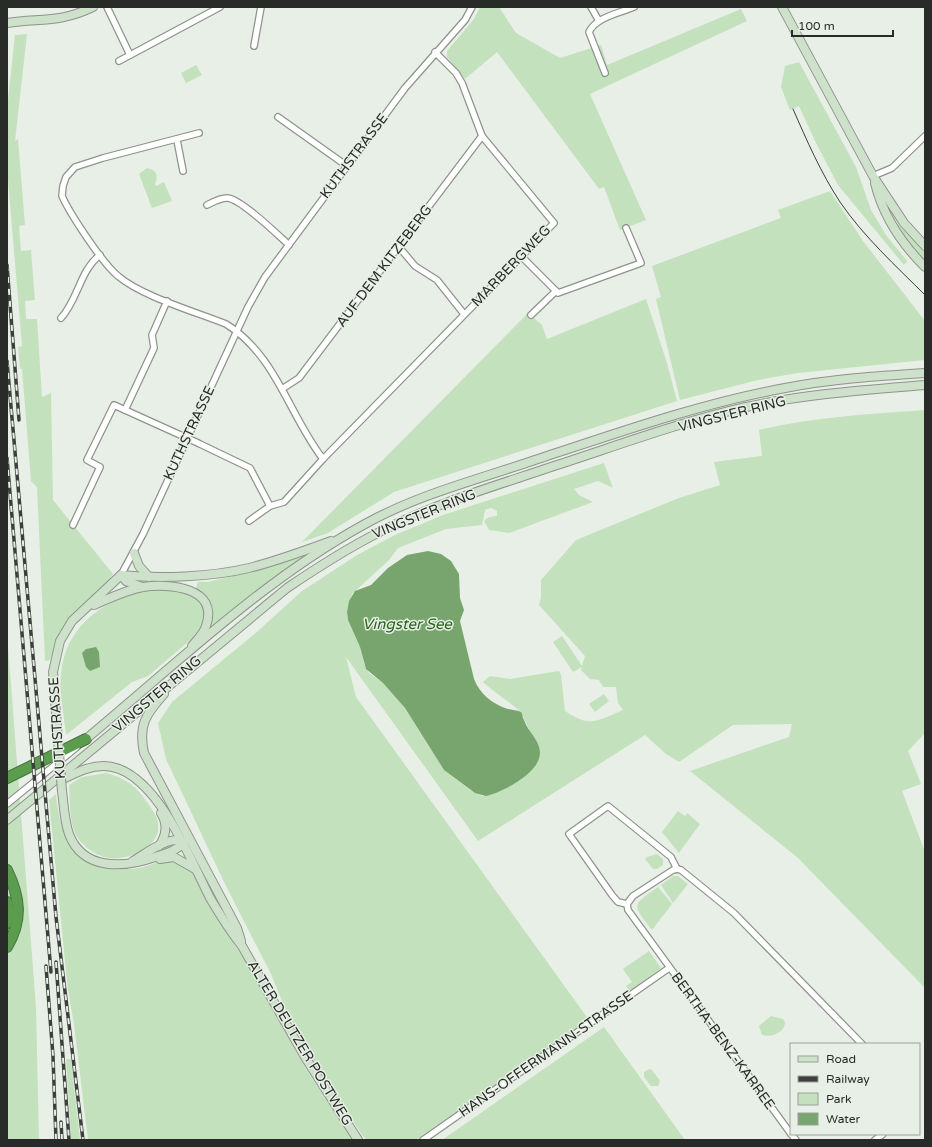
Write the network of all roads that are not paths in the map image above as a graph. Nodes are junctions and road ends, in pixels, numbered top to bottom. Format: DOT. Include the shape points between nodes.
graph roads {
  1 [pos="93,7"];
  2 [pos="107,7"];
  3 [pos="220,7"];
  4 [pos="262,7"];
  5 [pos="472,7"];
  6 [pos="591,7"];
  7 [pos="634,7"];
  8 [pos="782,7"];
  9 [pos="211,9"];
  10 [pos="599,20"];
  11 [pos="7,23"];
  12 [pos="254,46"];
  13 [pos="435,52"];
  14 [pos="130,55"];
  15 [pos="119,61"];
  16 [pos="605,73"];
  17 [pos="278,117"];
  18 [pos="199,134"];
  19 [pos="482,136"];
  20 [pos="925,136"];
  21 [pos="177,140"];
  22 [pos="347,166"];
  23 [pos="183,171"];
  24 [pos="873,176"];
  25 [pos="207,205"];
  26 [pos="897,214"];
  27 [pos="887,216"];
  28 [pos="626,228"];
  29 [pos="289,245"];
  30 [pos="925,246"];
  31 [pos="399,247"];
  32 [pos="100,255"];
  33 [pos="521,256"];
  34 [pos="925,266"];
  35 [pos="556,291"];
  36 [pos="167,301"];
  37 [pos="464,314"];
  38 [pos="531,316"];
  39 [pos="61,318"];
  40 [pos="237,330"];
  41 [pos="925,373"];
  42 [pos="925,385"];
  43 [pos="282,389"];
  44 [pos="124,410"];
  45 [pos="187,438"];
  46 [pos="323,460"];
  47 [pos="270,506"];
  48 [pos="249,522"];
  49 [pos="74,525"];
  50 [pos="345,536"];
  51 [pos="134,553"];
  52 [pos="121,575"];
  53 [pos="149,577"];
  54 [pos="142,587"];
  55 [pos="88,607"];
  56 [pos="185,656"];
  57 [pos="181,674"];
  58 [pos="86,739"];
  59 [pos="7,778"];
  60 [pos="49,785"];
  61 [pos="148,790"];
  62 [pos="7,804"];
  63 [pos="7,820"];
  64 [pos="184,826"];
  65 [pos="182,842"];
  66 [pos="159,846"];
  67 [pos="196,850"];
  68 [pos="143,861"];
  69 [pos="127,864"];
  70 [pos="677,869"];
  71 [pos="7,870"];
  72 [pos="196,870"];
  73 [pos="7,902"];
  74 [pos="627,904"];
  75 [pos="7,923"];
  76 [pos="242,946"];
  77 [pos="7,947"];
  78 [pos="669,968"];
  79 [pos="861,1043"];
  80 [pos="790,1133"];
  81 [pos="358,1140"];
  82 [pos="423,1140"];
  1 -- 11 [label="main road" via="57,20"];
  2 -- 14 [label="street"];
  3 -- 9 [label="street"];
  4 -- 12 [label="street"];
  5 -- 13 [label="street, KUTHSTRASSE" via="464,20"];
  6 -- 10 [label="street"];
  7 -- 10 [label="street"];
  8 -- 24 [label="main road"];
  9 -- 14 [label="street"];
  10 -- 16 [label="street" via="592,25 590,32"];
  13 -- 19 [label="street, MARBERGWEG" via="456,73 462,83"];
  13 -- 22 [label="street, KUTHSTRASSE"];
  14 -- 15 [label="street"];
  17 -- 22 [label="street"];
  18 -- 21 [label="street"];
  19 -- 31 [label="street, AUF DEM KITZEBERG"];
  19 -- 33 [label="street, MARBERGWEG" via="554,223"];
  20 -- 24 [label="street" via="892,168"];
  21 -- 23 [label="street"];
  21 -- 32 [label="street" via="82,164 66,178 62,191 65,202"];
  22 -- 29 [label="street, KUTHSTRASSE"];
  24 -- 26 [label="main road"];
  24 -- 27 [label="main road" via="880,204"];
  25 -- 29 [label="street" via="218,200 233,199"];
  26 -- 27 [label="main road"];
  26 -- 30 [label="main road"];
  27 -- 34 [label="main road" via="895,231"];
  28 -- 35 [label="street" via="641,263 558,293"];
  29 -- 40 [label="street, KUTHSTRASSE" via="265,277"];
  31 -- 37 [label="street" via="415,266 437,280"];
  31 -- 43 [label="street, AUF DEM KITZEBERG" via="300,378"];
  32 -- 36 [label="street" via="117,276"];
  32 -- 39 [label="street" via="91,262 69,309"];
  33 -- 35 [label="street"];
  33 -- 37 [label="street, MARBERGWEG"];
  35 -- 38 [label="street"];
  36 -- 40 [label="street"];
  36 -- 44 [label="street" via="152,335 154,348"];
  37 -- 46 [label="street, MARBERGWEG"];
  40 -- 43 [label="street" via="265,359"];
  40 -- 45 [label="street, KUTHSTRASSE"];
  41 -- 50 [label="main road, VINGSTER RING" via="851,378 786,387 701,407 414,500"];
  42 -- 57 [label="main road, VINGSTER RING" via="846,392 746,407 609,448 420,513 326,561 260,609"];
  43 -- 46 [label="street" via="310,443"];
  44 -- 45 [label="street"];
  44 -- 49 [label="street" via="114,405 87,460 100,467"];
  45 -- 47 [label="street" via="250,468"];
  45 -- 51 [label="street, KUTHSTRASSE"];
  46 -- 47 [label="street, MARBERGWEG" via="284,502"];
  47 -- 48 [label="street, MARBERGWEG"];
  50 -- 53 [label="main road" via="269,562 228,572"];
  50 -- 56 [label="main road, VINGSTER RING" via="296,567"];
  51 -- 52 [label="street, KUTHSTRASSE"];
  51 -- 53 [label="main road" via="139,566"];
  52 -- 53 [label="main road"];
  52 -- 54 [label="main road" via="126,581"];
  52 -- 55 [label="main road, KUTHSTRASSE"];
  54 -- 55 [label="main road"];
  54 -- 56 [label="main road" via="184,587 202,598 207,608 206,627"];
  55 -- 69 [label="main road, KUTHSTRASSE, bridge" via="66,630 56,652 53,682 66,822 69,834 79,850 94,861"];
  56 -- 58 [label="main road, VINGSTER RING"];
  57 -- 60 [label="main road, VINGSTER RING"];
  57 -- 64 [label="main road, ALTER DEUTZER POSTWEG" via="145,719 141,741 151,769"];
  58 -- 59 [label="highway"];
  58 -- 62 [label="street, VINGSTER RING"];
  60 -- 61 [label="main road" via="82,770 106,766 131,775"];
  60 -- 63 [label="main road, VINGSTER RING"];
  61 -- 65 [label="main road, ALTER DEUTZER POSTWEG" via="162,807"];
  61 -- 66 [label="main road" via="164,818 165,829"];
  64 -- 65 [label="main road"];
  64 -- 67 [label="main road, ALTER DEUTZER POSTWEG"];
  65 -- 66 [label="main road, KUTHSTRASSE"];
  65 -- 67 [label="main road"];
  65 -- 68 [label="main road, KUTHSTRASSE" via="163,854"];
  65 -- 72 [label="main road, ALTER DEUTZER POSTWEG"];
  66 -- 69 [label="main road, KUTHSTRASSE"];
  67 -- 76 [label="main road, ALTER DEUTZER POSTWEG" via="237,928"];
  68 -- 69 [label="main road, KUTHSTRASSE"];
  68 -- 72 [label="main road" via="174,857"];
  70 -- 74 [label="street" via="634,896"];
  70 -- 74 [label="street" via="671,856 608,806 598,812 569,834 612,895 618,902"];
  70 -- 79 [label="street" via="734,913"];
  71 -- 77 [label="highway" via="16,894 18,909 17,927"];
  72 -- 76 [label="main road, ALTER DEUTZER POSTWEG" via="230,931"];
  73 -- 75 [label="highway"];
  74 -- 78 [label="street, BERTHA-BENZ-KARREE" via="631,915"];
  76 -- 81 [label="main road, ALTER DEUTZER POSTWEG" via="305,1057"];
  78 -- 80 [label="street, BERTHA-BENZ-KARREE"];
  78 -- 82 [label="street, HANS-OFFERMANN-STRASSE"];
}
